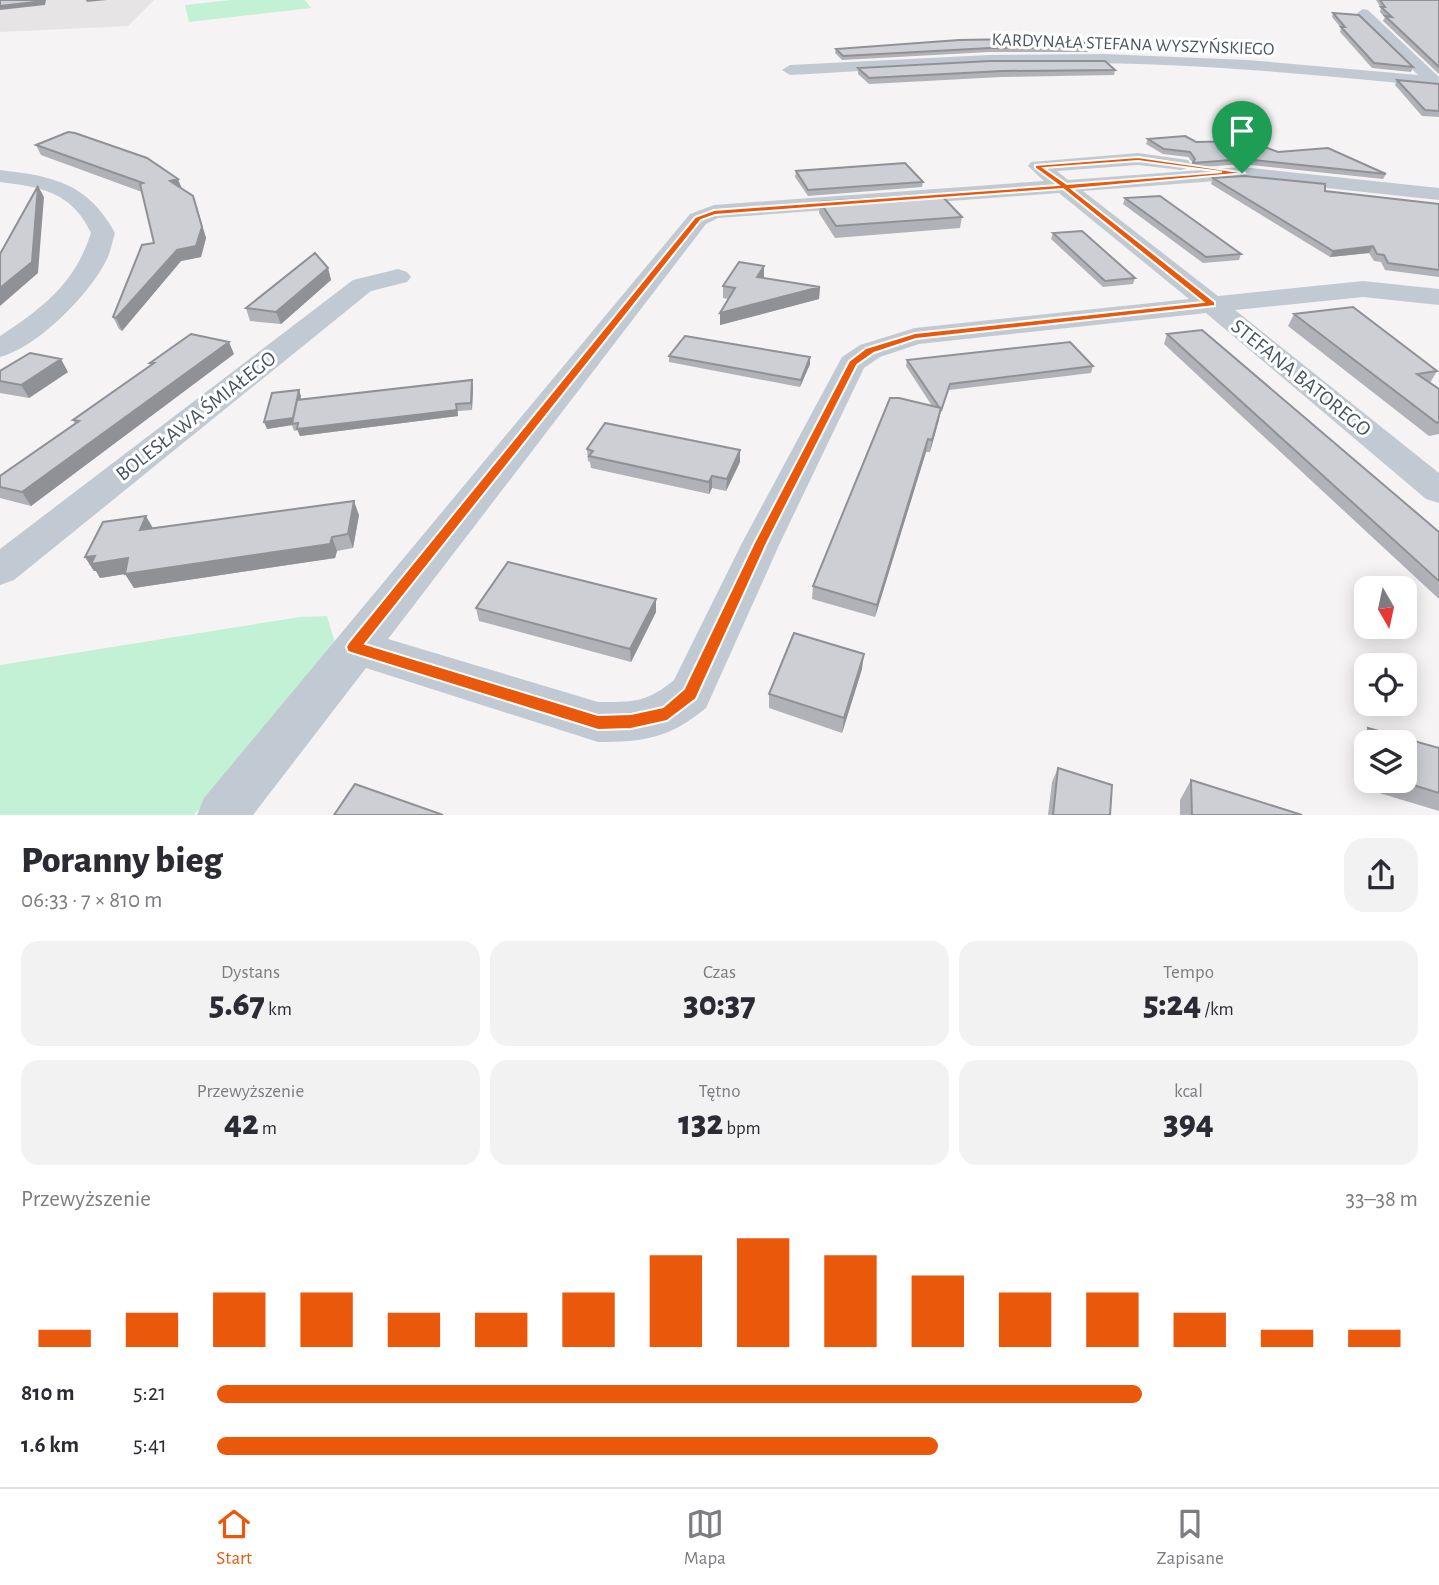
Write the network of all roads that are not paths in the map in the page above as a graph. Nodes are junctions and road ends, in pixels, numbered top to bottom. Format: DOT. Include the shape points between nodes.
graph roads {
  1 [pos="1363,13"];
  2 [pos="789,70"];
  3 [pos="1436,81"];
  4 [pos="1242,173"];
  5 [pos="0,176"];
  6 [pos="1065,187"];
  7 [pos="1439,194"];
  8 [pos="398,277"];
  9 [pos="1439,297"];
  10 [pos="1211,304"];
  11 [pos="0,348"];
  12 [pos="1439,491"];
  13 [pos="0,570"];
  14 [pos="354,647"];
  15 [pos="222,815"];
  1 -- 3 [label="street"];
  2 -- 3 [label="street, KARDYNAŁA STEFANA WYSZYŃSKIEGO" via="1058,58 1169,61"];
  4 -- 6 [label="street"];
  4 -- 6 [label="street, STEFANA BATOREGO" via="1138,159 1038,166"];
  4 -- 7 [label="street"];
  5 -- 11 [label="street" via="77,196 88,205 103,233 96,258 81,279 52,309"];
  6 -- 10 [label="street, STEFANA BATOREGO"];
  6 -- 14 [label="street" via="714,212 698,219"];
  8 -- 13 [label="street, BOLESŁAWA ŚMIAŁEGO" via="362,285"];
  9 -- 10 [label="street" via="1363,289"];
  10 -- 12 [label="street, STEFANA BATOREGO"];
  10 -- 14 [label="street" via="915,336 870,351 852,363 690,694 667,713 631,722 598,722"];
  14 -- 15 [label="street"];
}
